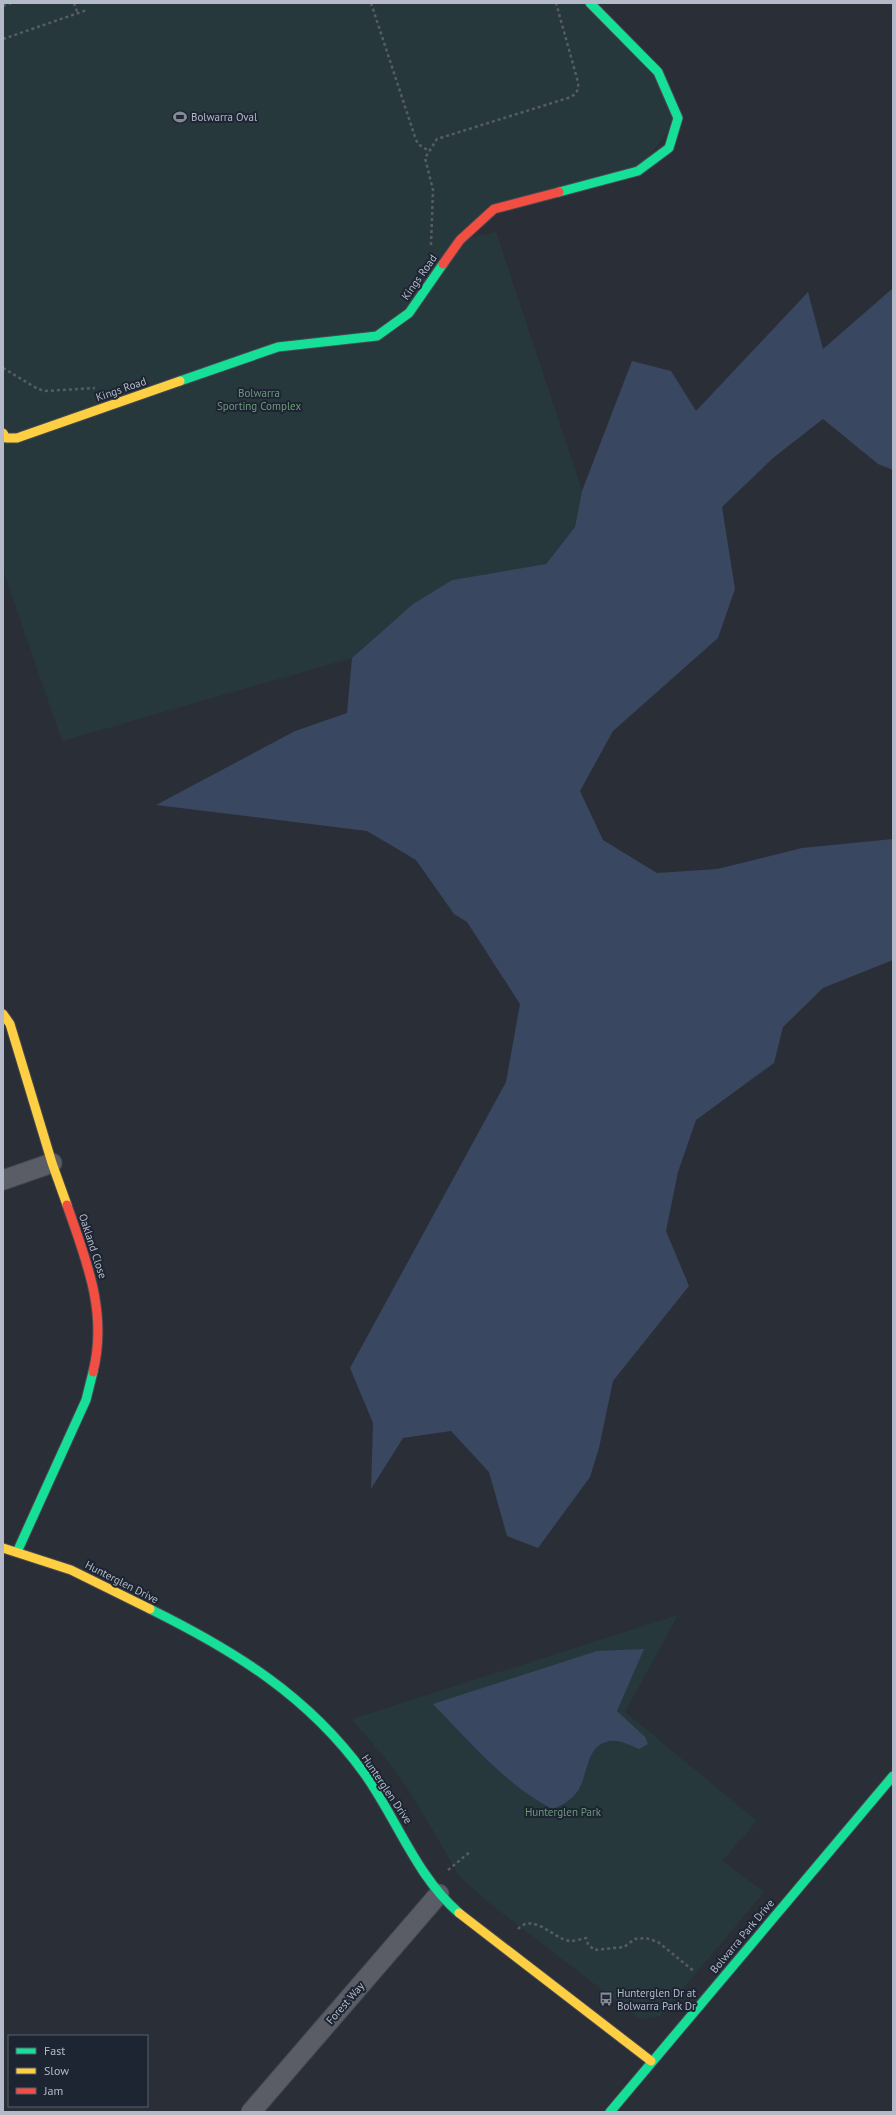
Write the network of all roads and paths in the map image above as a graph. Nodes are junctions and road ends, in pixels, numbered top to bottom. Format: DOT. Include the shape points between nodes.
graph roads {
  1 [pos="11,3"];
  2 [pos="74,3"];
  3 [pos="371,3"];
  4 [pos="556,3"];
  5 [pos="590,3"];
  6 [pos="3,6"];
  7 [pos="87,10"];
  8 [pos="78,14"];
  9 [pos="3,38"];
  10 [pos="429,151"];
  11 [pos="431,250"];
  12 [pos="3,368"];
  13 [pos="98,388"];
  14 [pos="3,433"];
  15 [pos="3,1014"];
  16 [pos="52,1163"];
  17 [pos="3,1180"];
  18 [pos="3,1548"];
  19 [pos="17,1552"];
  20 [pos="893,1776"];
  21 [pos="471,1851"];
  22 [pos="448,1870"];
  23 [pos="439,1894"];
  24 [pos="518,1929"];
  25 [pos="695,1972"];
  26 [pos="651,2061"];
  27 [pos="251,2112"];
  28 [pos="610,2112"];
  1 -- 6 [label="path"];
  2 -- 8 [label="path"];
  3 -- 10 [label="path" via="415,137 418,144"];
  4 -- 10 [label="path" via="578,82 578,92 574,96 437,139"];
  5 -- 14 [label="street, Kings Road" via="658,72 678,118 669,148 638,171 494,209 460,240 409,313 377,336 278,347 17,438 6,438"];
  7 -- 8 [label="path"];
  8 -- 9 [label="path"];
  10 -- 11 [label="path" via="425,158 433,190"];
  12 -- 13 [label="path" via="45,391"];
  15 -- 16 [label="street, Oakland Close" via="10,1024"];
  16 -- 17 [label="street"];
  16 -- 19 [label="street, Oakland Close" via="92,1276 97,1306 98,1337 94,1369 86,1400"];
  18 -- 19 [label="street, Hunterglen Drive"];
  19 -- 23 [label="street, Hunterglen Drive" via="71,1570 182,1625 259,1670 296,1699 332,1734 364,1773 392,1815 426,1877"];
  20 -- 26 [label="street, Bolwarra Park Drive"];
  21 -- 22 [label="path"];
  23 -- 26 [label="street, Hunterglen Drive" via="458,1912"];
  23 -- 27 [label="street, Forest Way"];
  24 -- 25 [label="path" via="528,1923 570,1941 586,1938 594,1950 624,1947 635,1939 646,1938 658,1942"];
  26 -- 28 [label="street, Bolwarra Park Drive"];
}
